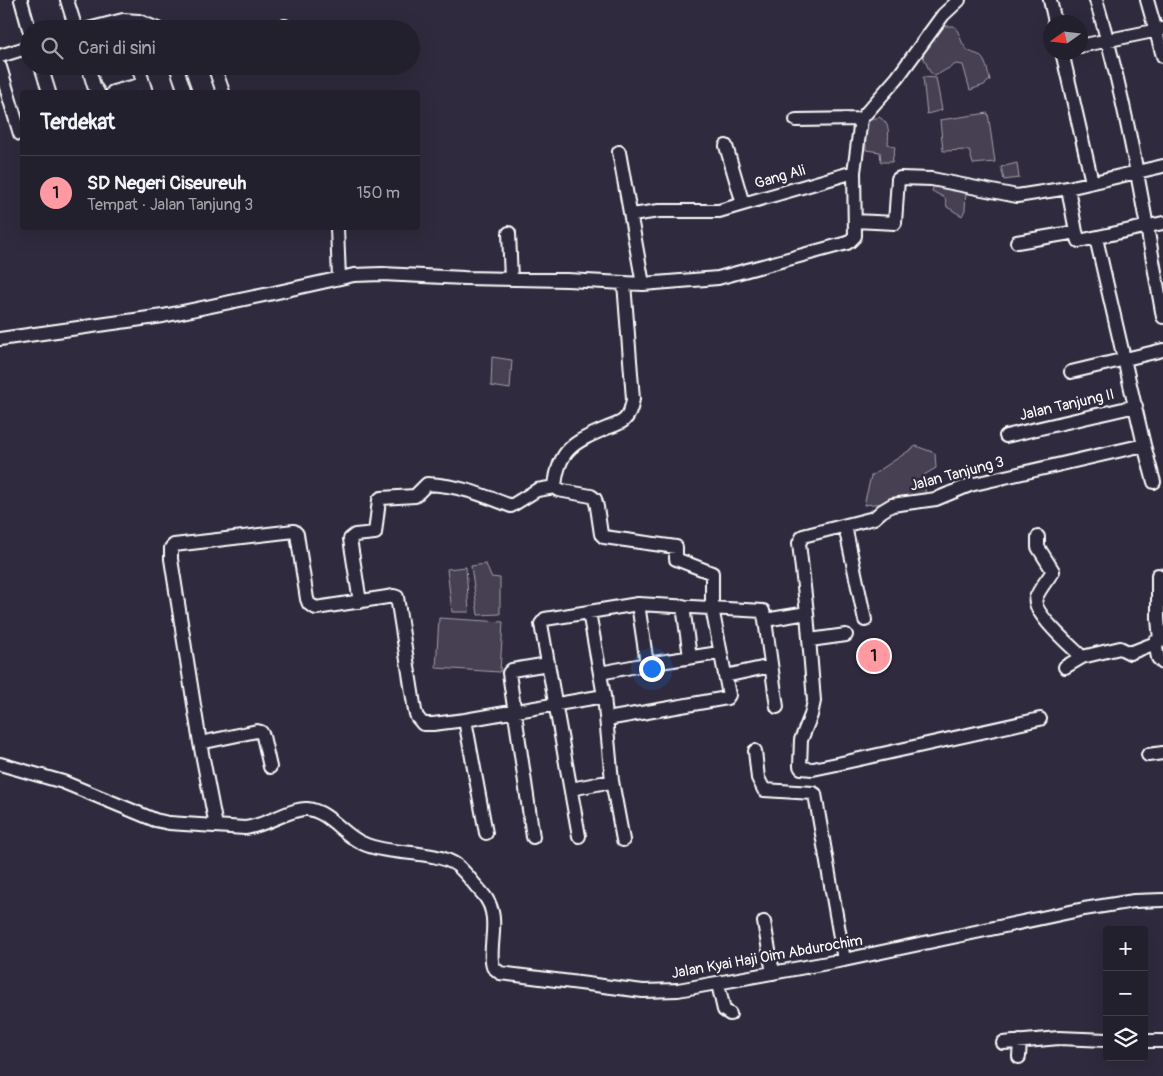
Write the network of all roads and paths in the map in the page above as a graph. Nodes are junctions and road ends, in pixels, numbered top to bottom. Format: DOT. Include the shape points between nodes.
graph roads {
  1 [pos="21,0"];
  2 [pos="67,0"];
  3 [pos="959,0"];
  4 [pos="1050,0"];
  5 [pos="1096,0"];
  6 [pos="1147,0"];
  7 [pos="1053,15"];
  8 [pos="27,20"];
  9 [pos="73,20"];
  10 [pos="1160,30"];
  11 [pos="1108,40"];
  12 [pos="1088,44"];
  13 [pos="20,50"];
  14 [pos="0,56"];
  15 [pos="1163,56"];
  16 [pos="1064,60"];
  17 [pos="0,67"];
  18 [pos="44,75"];
  19 [pos="91,75"];
  20 [pos="141,75"];
  21 [pos="179,75"];
  22 [pos="217,75"];
  23 [pos="145,88"];
  24 [pos="48,90"];
  25 [pos="97,90"];
  26 [pos="129,90"];
  27 [pos="184,90"];
  28 [pos="222,90"];
  29 [pos="861,119"];
  30 [pos="796,120"];
  31 [pos="20,134"];
  32 [pos="726,146"];
  33 [pos="620,152"];
  34 [pos="1163,166"];
  35 [pos="854,172"];
  36 [pos="1137,172"];
  37 [pos="1092,182"];
  38 [pos="1068,188"];
  39 [pos="743,204"];
  40 [pos="632,215"];
  41 [pos="855,221"];
  42 [pos="1163,223"];
  43 [pos="1147,227"];
  44 [pos="337,230"];
  45 [pos="1076,232"];
  46 [pos="509,233"];
  47 [pos="1096,238"];
  48 [pos="1017,242"];
  49 [pos="338,278"];
  50 [pos="511,279"];
  51 [pos="624,283"];
  52 [pos="643,284"];
  53 [pos="1163,317"];
  54 [pos="0,339"];
  55 [pos="1163,350"];
  56 [pos="1125,359"];
  57 [pos="1072,372"];
  58 [pos="1136,406"];
  59 [pos="1006,436"];
  60 [pos="1144,445"];
  61 [pos="1154,482"];
  62 [pos="555,487"];
  63 [pos="845,526"];
  64 [pos="1038,537"];
  65 [pos="1158,575"];
  66 [pos="360,602"];
  67 [pos="638,604"];
  68 [pos="683,606"];
  69 [pos="712,608"];
  70 [pos="589,612"];
  71 [pos="807,613"];
  72 [pos="765,620"];
  73 [pos="865,620"];
  74 [pos="846,635"];
  75 [pos="810,640"];
  76 [pos="1159,641"];
  77 [pos="720,653"];
  78 [pos="690,657"];
  79 [pos="1082,658"];
  80 [pos="548,664"];
  81 [pos="647,664"];
  82 [pos="1163,664"];
  83 [pos="772,666"];
  84 [pos="1065,667"];
  85 [pos="600,673"];
  86 [pos="725,676"];
  87 [pos="604,696"];
  88 [pos="555,704"];
  89 [pos="777,707"];
  90 [pos="515,710"];
  91 [pos="607,719"];
  92 [pos="1040,719"];
  93 [pos="465,720"];
  94 [pos="200,743"];
  95 [pos="755,751"];
  96 [pos="1163,753"];
  97 [pos="1148,755"];
  98 [pos="0,764"];
  99 [pos="270,767"];
  100 [pos="612,781"];
  101 [pos="571,789"];
  102 [pos="216,826"];
  103 [pos="486,833"];
  104 [pos="533,836"];
  105 [pos="579,836"];
  106 [pos="623,840"];
  107 [pos="1163,900"];
  108 [pos="764,922"];
  109 [pos="844,960"];
  110 [pos="773,973"];
  111 [pos="718,984"];
  112 [pos="730,1014"];
  113 [pos="1103,1040"];
  114 [pos="1148,1040"];
  115 [pos="1020,1041"];
  116 [pos="1163,1041"];
  117 [pos="1002,1043"];
  118 [pos="1019,1057"];
  1 -- 8 [label="street"];
  2 -- 9 [label="street"];
  3 -- 29 [label="street"];
  4 -- 7 [label="street"];
  5 -- 11 [label="street"];
  6 -- 10 [label="street"];
  10 -- 11 [label="street"];
  10 -- 15 [label="street"];
  11 -- 12 [label="street"];
  11 -- 36 [label="street"];
  13 -- 14 [label="street"];
  16 -- 37 [label="street"];
  17 -- 31 [label="street"];
  18 -- 24 [label="street"];
  19 -- 25 [label="street"];
  20 -- 23 [label="street"];
  21 -- 27 [label="street"];
  22 -- 28 [label="street"];
  23 -- 26 [label="street"];
  29 -- 30 [label="street"];
  29 -- 35 [label="street"];
  32 -- 39 [label="street, Gang Ali"];
  33 -- 40 [label="street"];
  34 -- 36 [label="street"];
  35 -- 39 [label="street, Gang Ali"];
  35 -- 41 [label="street"];
  36 -- 37 [label="street"];
  36 -- 43 [label="street"];
  37 -- 38 [label="street"];
  38 -- 41 [label="street" via="1012,196 932,179 900,178 895,223"];
  38 -- 45 [label="street"];
  39 -- 40 [label="street" via="719,210"];
  40 -- 52 [label="street"];
  41 -- 52 [label="street" via="854,238 847,243 718,278"];
  42 -- 43 [label="street"];
  43 -- 47 [label="street"];
  43 -- 53 [label="street"];
  44 -- 49 [label="street"];
  45 -- 47 [label="street" via="1079,241"];
  45 -- 48 [label="street"];
  46 -- 50 [label="street"];
  47 -- 56 [label="street"];
  49 -- 50 [label="street" via="382,274"];
  49 -- 54 [label="street" via="163,316"];
  50 -- 51 [label="street"];
  51 -- 52 [label="street"];
  51 -- 62 [label="street" via="633,399 630,411 625,420 584,438 566,452 559,462"];
  55 -- 56 [label="street"];
  56 -- 57 [label="street"];
  56 -- 58 [label="street"];
  58 -- 59 [label="street, Jalan Tanjung II"];
  58 -- 60 [label="street"];
  60 -- 61 [label="street"];
  60 -- 63 [label="street, Jalan Tanjung 3" via="970,485 936,499 892,506 874,518"];
  62 -- 66 [label="street" via="536,491 512,506 471,490 432,484 426,484 415,496 380,498 375,533 355,535 350,539"];
  62 -- 69 [label="street" via="594,498 604,537 676,547 676,559 710,572 713,577"];
  63 -- 71 [label="street, Jalan Tanjung 3" via="803,536 799,543"];
  63 -- 73 [label="street"];
  64 -- 79 [label="street" via="1038,548 1053,571 1036,598 1037,608"];
  65 -- 76 [label="street"];
  66 -- 93 [label="street" via="394,596 398,599 419,721 427,725"];
  66 -- 94 [label="street" via="316,608 309,604 294,531 174,545 171,559"];
  67 -- 68 [label="street"];
  67 -- 70 [label="street"];
  67 -- 81 [label="street"];
  68 -- 69 [label="street"];
  68 -- 78 [label="street"];
  69 -- 72 [label="street" via="763,611"];
  69 -- 77 [label="street"];
  70 -- 80 [label="street" via="543,620 541,626"];
  70 -- 85 [label="street"];
  71 -- 72 [label="street"];
  71 -- 75 [label="street, Jalan Tanjung 3"];
  72 -- 83 [label="street"];
  74 -- 75 [label="street"];
  75 -- 92 [label="street, Jalan Tanjung 3" via="814,701 801,740 801,768 838,764"];
  76 -- 79 [label="street" via="1130,653 1120,648"];
  76 -- 82 [label="street" via="1158,658"];
  77 -- 78 [label="street"];
  77 -- 86 [label="street"];
  78 -- 81 [label="street"];
  79 -- 84 [label="street"];
  80 -- 88 [label="street"];
  80 -- 90 [label="street" via="509,672"];
  81 -- 85 [label="street"];
  83 -- 86 [label="street"];
  83 -- 89 [label="street"];
  85 -- 87 [label="street"];
  86 -- 91 [label="street" via="727,698"];
  87 -- 88 [label="street"];
  87 -- 91 [label="street"];
  88 -- 90 [label="street"];
  88 -- 101 [label="street"];
  90 -- 93 [label="street"];
  90 -- 104 [label="street"];
  91 -- 100 [label="street"];
  93 -- 103 [label="street"];
  94 -- 99 [label="street" via="261,732"];
  94 -- 102 [label="street"];
  95 -- 109 [label="street" via="758,778 764,790 815,794"];
  96 -- 97 [label="street"];
  98 -- 102 [label="street, Jalan Kyai Haji Oim Abdurochim" via="63,782 155,820"];
  100 -- 101 [label="street"];
  100 -- 106 [label="street"];
  101 -- 105 [label="street"];
  102 -- 111 [label="street, Jalan Kyai Haji Oim Abdurochim" via="257,827 306,809 325,816 363,844 451,861 489,902 494,919 492,961 500,973 643,991"];
  107 -- 109 [label="street, Jalan Kyai Haji Oim Abdurochim" via="1084,909"];
  108 -- 110 [label="street"];
  109 -- 110 [label="street, Jalan Kyai Haji Oim Abdurochim"];
  110 -- 111 [label="street, Jalan Kyai Haji Oim Abdurochim"];
  111 -- 112 [label="street" via="724,1010"];
  113 -- 115 [label="street"];
  114 -- 116 [label="street"];
  115 -- 117 [label="street"];
  115 -- 118 [label="street"];
}
